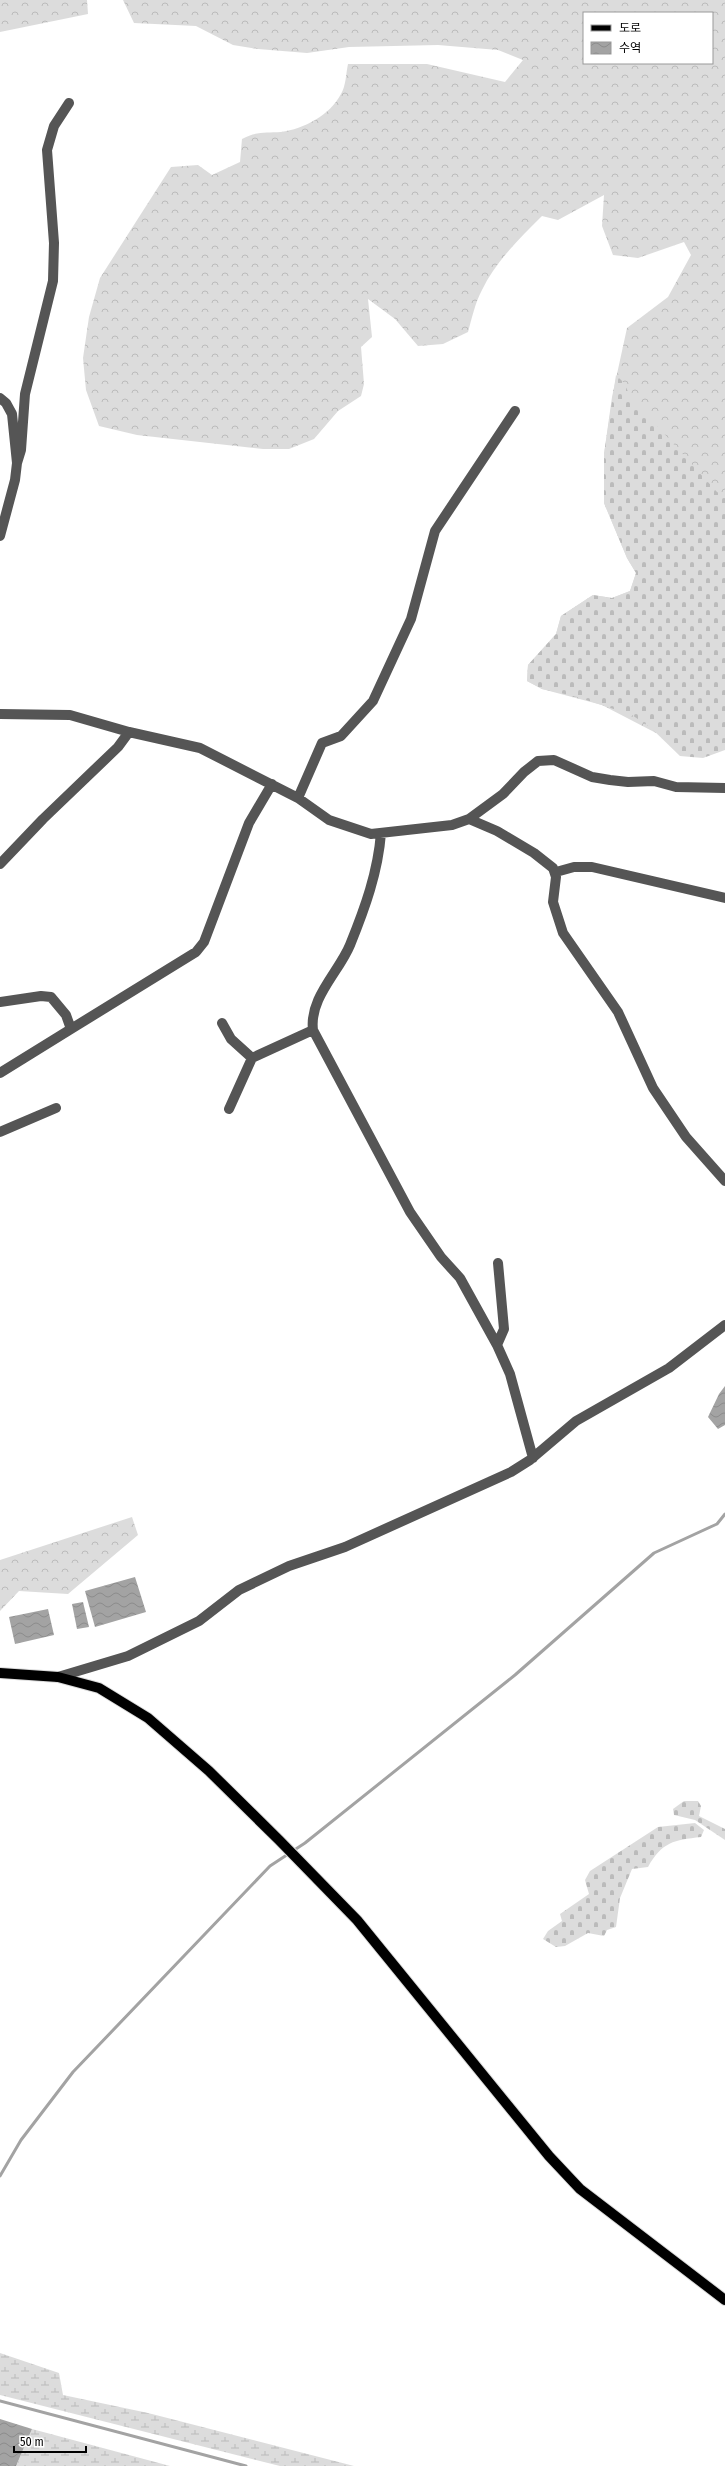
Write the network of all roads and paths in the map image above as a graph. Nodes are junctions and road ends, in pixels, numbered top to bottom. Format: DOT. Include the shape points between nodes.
graph roads {
  1 [pos="69,103"];
  2 [pos="0,398"];
  3 [pos="515,411"];
  4 [pos="17,463"];
  5 [pos="0,536"];
  6 [pos="0,714"];
  7 [pos="129,732"];
  8 [pos="272,784"];
  9 [pos="725,788"];
  10 [pos="298,798"];
  11 [pos="469,819"];
  12 [pos="381,833"];
  13 [pos="0,864"];
  14 [pos="556,872"];
  15 [pos="725,898"];
  16 [pos="0,1002"];
  17 [pos="222,1023"];
  18 [pos="71,1029"];
  19 [pos="313,1030"];
  20 [pos="252,1058"];
  21 [pos="0,1073"];
  22 [pos="56,1108"];
  23 [pos="229,1108"];
  24 [pos="0,1132"];
  25 [pos="725,1181"];
  26 [pos="498,1263"];
  27 [pos="725,1325"];
  28 [pos="497,1345"];
  29 [pos="532,1458"];
  30 [pos="0,1673"];
  31 [pos="58,1677"];
  32 [pos="725,2300"];
  1 -- 4 [label="street" via="54,126 47,150 54,243 53,281 25,394 21,450"];
  2 -- 4 [label="street" via="12,414"];
  3 -- 10 [label="street" via="435,531 411,619 373,701 341,736 322,743"];
  4 -- 5 [label="street"];
  6 -- 7 [label="street" via="70,715"];
  7 -- 8 [label="street" via="200,748"];
  7 -- 13 [label="street" via="118,747"];
  8 -- 10 [label="street"];
  8 -- 18 [label="street" via="249,823 204,942 196,952"];
  9 -- 11 [label="street" via="676,787 654,781 610,780 592,776 554,760 538,762 524,772 503,794"];
  10 -- 12 [label="street" via="329,820 371,834"];
  11 -- 12 [label="street" via="452,825"];
  11 -- 14 [label="street" via="497,831 534,853"];
  12 -- 19 [label="street" via="371,889 350,946 316,1004 312,1020"];
  14 -- 15 [label="street" via="574,867 592,867"];
  14 -- 25 [label="street" via="553,902 563,933 618,1012 653,1088 686,1137"];
  16 -- 18 [label="street" via="51,997 66,1015"];
  17 -- 20 [label="street" via="231,1039"];
  18 -- 21 [label="street"];
  19 -- 20 [label="street"];
  19 -- 28 [label="street" via="410,1212 441,1257 460,1278"];
  20 -- 23 [label="street"];
  22 -- 24 [label="street"];
  26 -- 28 [label="street" via="504,1329"];
  27 -- 29 [label="street" via="669,1368 576,1421"];
  28 -- 29 [label="street" via="510,1374"];
  29 -- 31 [label="street" via="511,1472 345,1547 289,1566 239,1590 199,1622 128,1656"];
  30 -- 31 [label="main road"];
  31 -- 32 [label="main road" via="99,1688 148,1718 209,1771 356,1920 548,2156 580,2189"];
}
